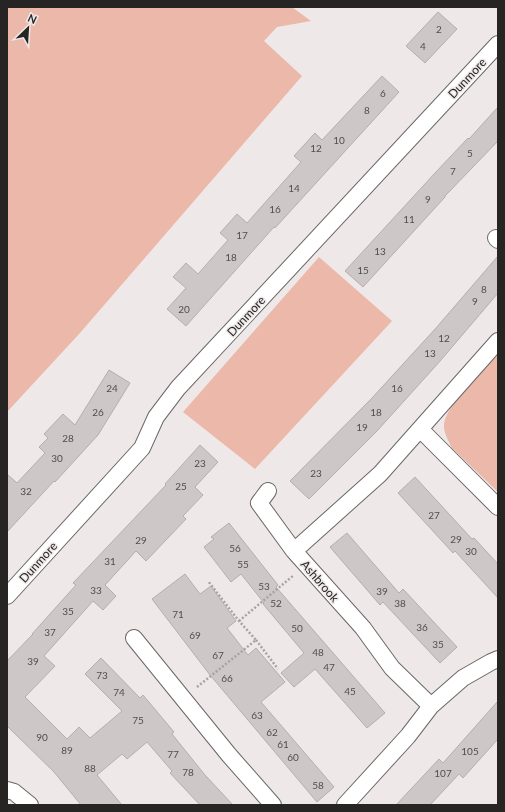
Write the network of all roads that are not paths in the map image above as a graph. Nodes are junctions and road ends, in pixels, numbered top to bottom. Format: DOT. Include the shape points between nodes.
graph roads {
  1 [pos="498,44"];
  2 [pos="498,341"];
  3 [pos="420,429"];
  4 [pos="268,491"];
  5 [pos="498,507"];
  6 [pos="294,551"];
  7 [pos="7,596"];
  8 [pos="134,638"];
  9 [pos="498,659"];
  10 [pos="431,706"];
  11 [pos="7,790"];
  12 [pos="30,805"];
  13 [pos="273,805"];
  14 [pos="345,805"];
  1 -- 7 [label="street, Dunmore" via="178,388 156,417 142,448"];
  2 -- 3 [label="street, Ashbrook"];
  3 -- 5 [label="street"];
  3 -- 6 [label="street, Ashbrook" via="380,474"];
  4 -- 6 [label="street" via="259,503"];
  6 -- 10 [label="street, Ashbrook" via="363,628 392,668"];
  8 -- 13 [label="street" via="229,756"];
  9 -- 10 [label="street" via="463,678"];
  10 -- 14 [label="street" via="408,736"];
  11 -- 12 [label="street" via="14,792"];
}
